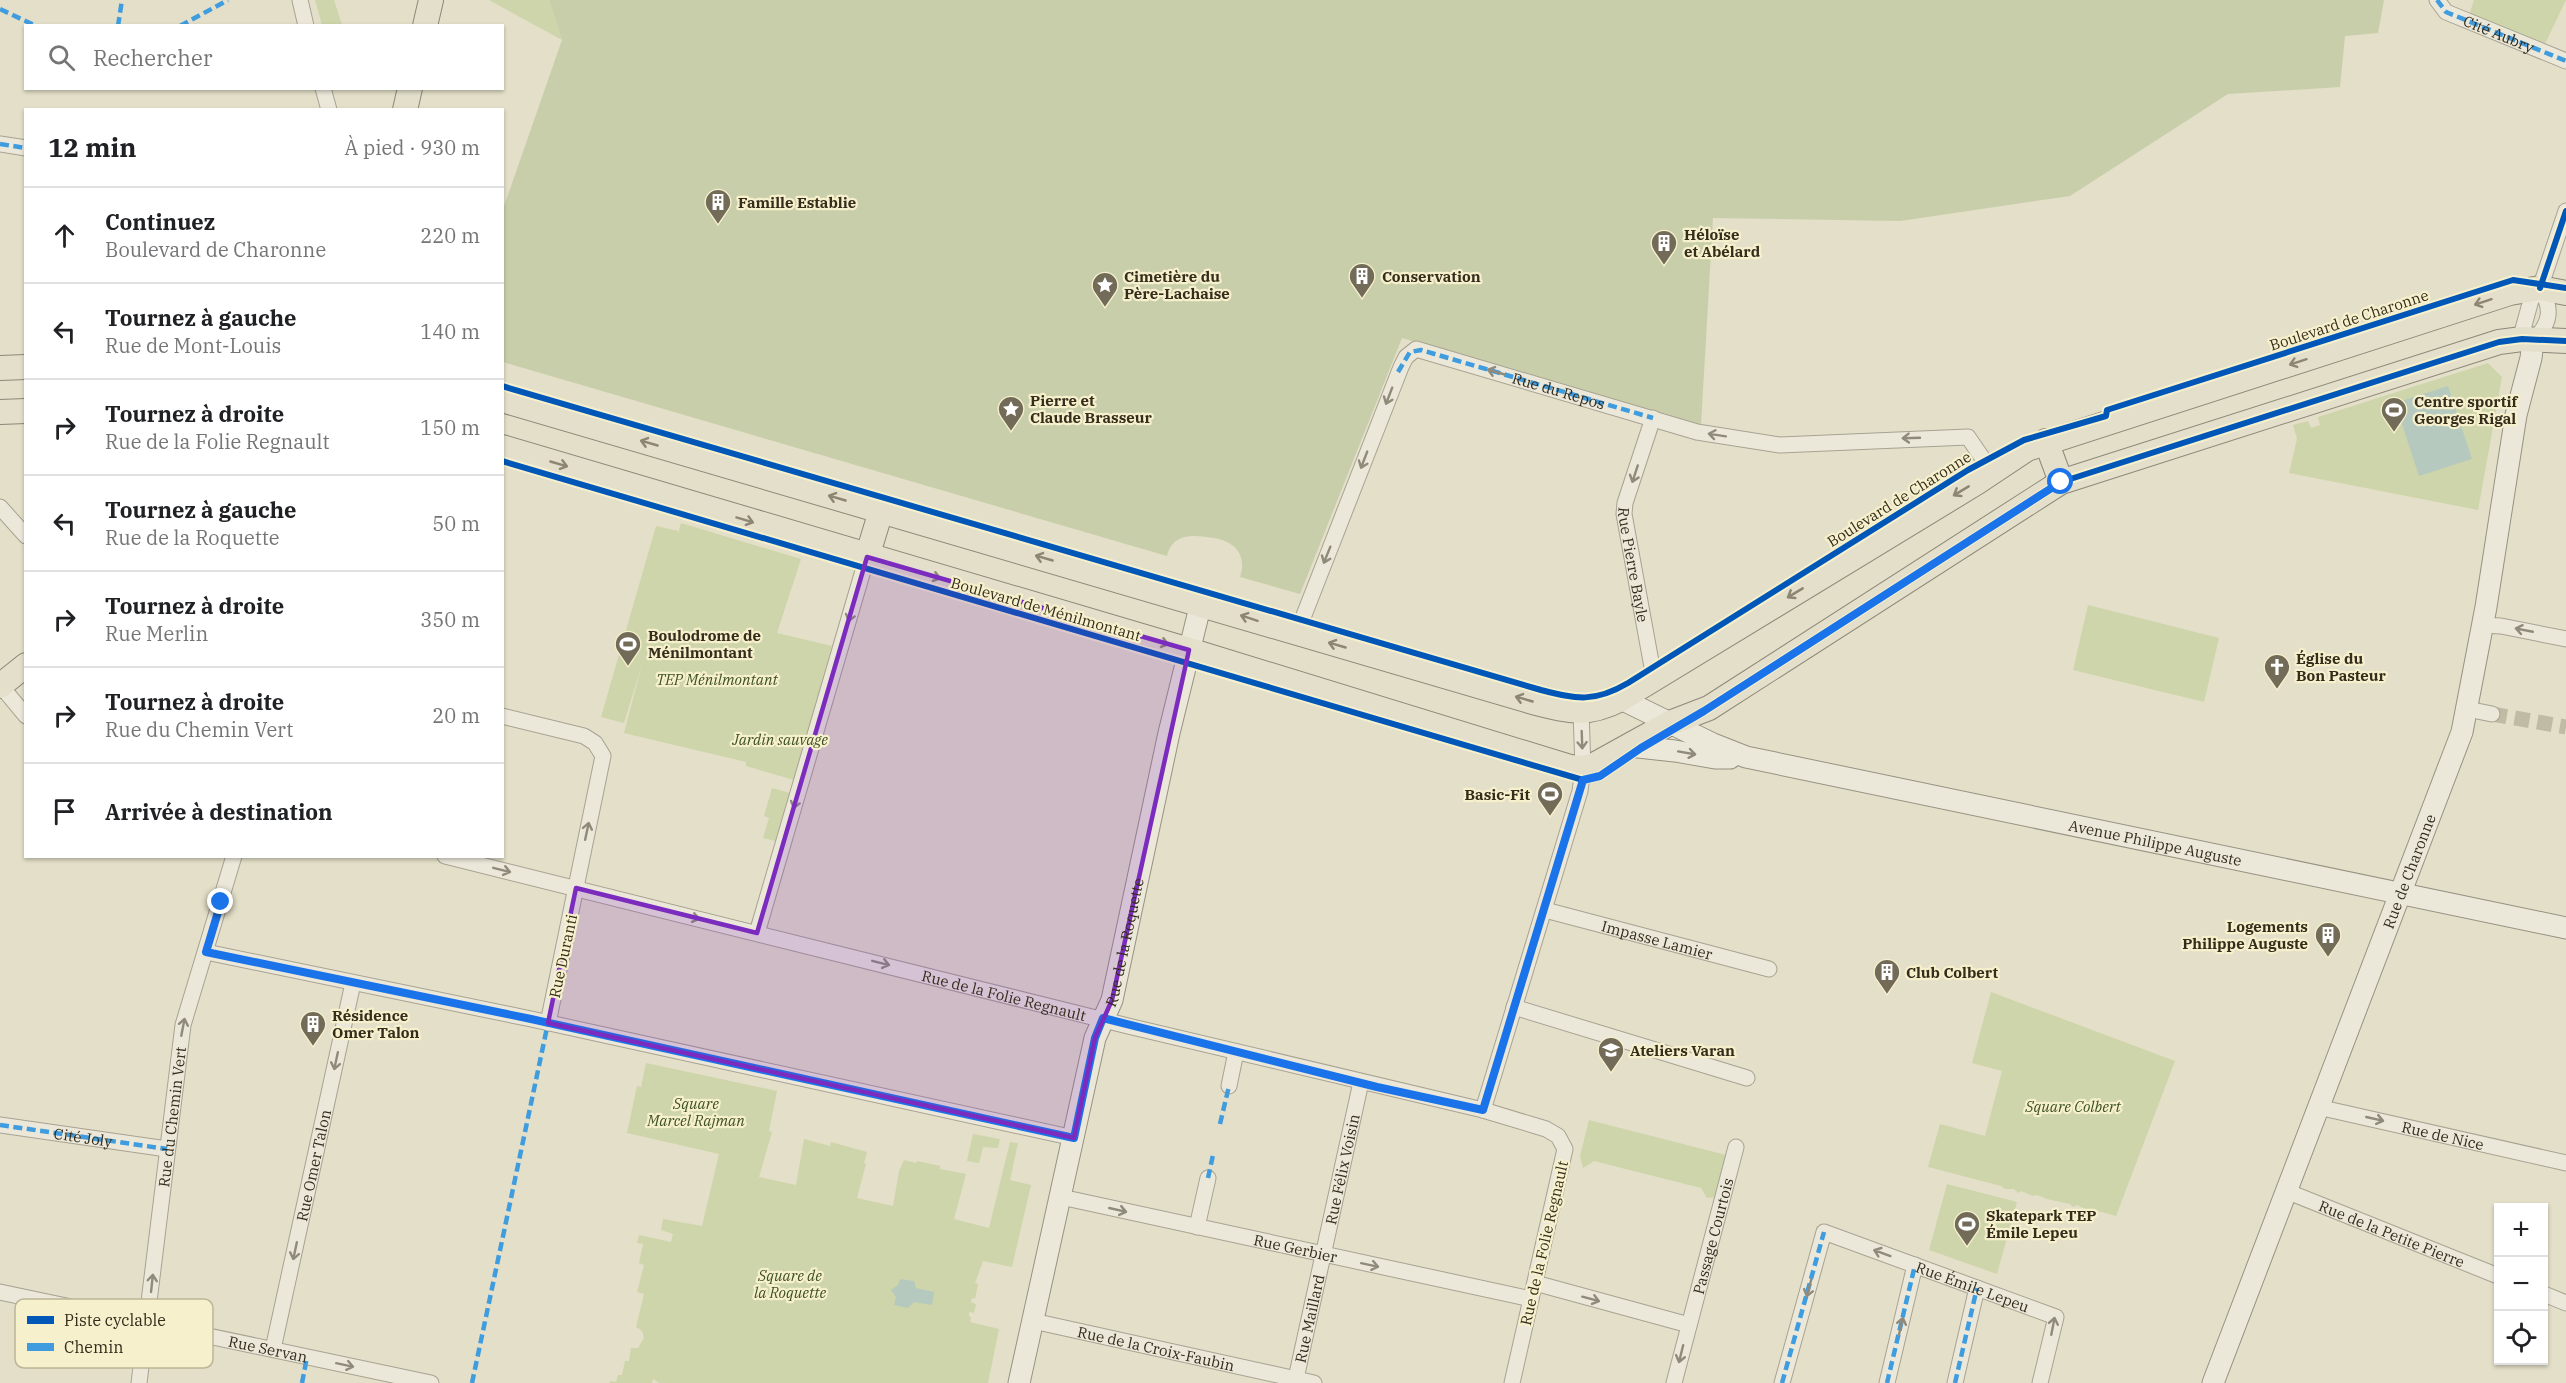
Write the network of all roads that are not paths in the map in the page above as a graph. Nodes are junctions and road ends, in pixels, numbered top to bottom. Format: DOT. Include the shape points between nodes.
graph roads {
  1 [pos="300,0"];
  2 [pos="430,0"];
  3 [pos="2437,0"];
  4 [pos="306,24"];
  5 [pos="425,24"];
  6 [pos="2566,61"];
  7 [pos="324,90"];
  8 [pos="410,90"];
  9 [pos="328,108"];
  10 [pos="405,108"];
  11 [pos="0,144"];
  12 [pos="24,148"];
  13 [pos="2566,211"];
  14 [pos="2540,288"];
  15 [pos="2566,293"];
  16 [pos="2533,340"];
  17 [pos="2566,341"];
  18 [pos="24,367"];
  19 [pos="0,368"];
  20 [pos="504,401"];
  21 [pos="24,411"];
  22 [pos="0,412"];
  23 [pos="1653,418"];
  24 [pos="2046,441"];
  25 [pos="504,448"];
  26 [pos="1992,472"];
  27 [pos="2061,482"];
  28 [pos="0,507"];
  29 [pos="881,511"];
  30 [pos="24,534"];
  31 [pos="867,557"];
  32 [pos="1202,603"];
  33 [pos="2482,625"];
  34 [pos="1297,633"];
  35 [pos="2566,639"];
  36 [pos="1189,650"];
  37 [pos="24,667"];
  38 [pos="1654,678"];
  39 [pos="0,686"];
  40 [pos="1621,699"];
  41 [pos="2467,709"];
  42 [pos="1581,712"];
  43 [pos="24,714"];
  44 [pos="2492,714"];
  45 [pos="504,716"];
  46 [pos="1670,723"];
  47 [pos="1629,746"];
  48 [pos="1746,757"];
  49 [pos="1583,768"];
  50 [pos="233,858"];
  51 [pos="453,858"];
  52 [pos="576,888"];
  53 [pos="2400,893"];
  54 [pos="1545,910"];
  55 [pos="2566,928"];
  56 [pos="757,933"];
  57 [pos="206,952"];
  58 [pos="1768,969"];
  59 [pos="353,983"];
  60 [pos="1514,1007"];
  61 [pos="1103,1018"];
  62 [pos="548,1023"];
  63 [pos="1236,1052"];
  64 [pos="1747,1078"];
  65 [pos="1360,1082"];
  66 [pos="1229,1086"];
  67 [pos="2318,1107"];
  68 [pos="1483,1110"];
  69 [pos="0,1125"];
  70 [pos="1074,1138"];
  71 [pos="1736,1147"];
  72 [pos="167,1149"];
  73 [pos="2566,1163"];
  74 [pos="1208,1178"];
  75 [pos="2286,1191"];
  76 [pos="1061,1197"];
  77 [pos="1197,1227"];
  78 [pos="1323,1255"];
  79 [pos="1915,1265"];
  80 [pos="2494,1274"];
  81 [pos="1535,1283"];
  82 [pos="1977,1288"];
  83 [pos="0,1292"];
  84 [pos="2548,1296"];
  85 [pos="32,1299"];
  86 [pos="150,1299"];
  87 [pos="1531,1299"];
  88 [pos="2566,1303"];
  89 [pos="1033,1321"];
  90 [pos="1689,1325"];
  91 [pos="213,1337"];
  92 [pos="273,1349"];
  93 [pos="141,1368"];
  94 [pos="1296,1381"];
  95 [pos="139,1383"];
  96 [pos="431,1383"];
  97 [pos="1019,1383"];
  98 [pos="1314,1383"];
  99 [pos="1512,1383"];
  100 [pos="1674,1383"];
  101 [pos="1782,1383"];
  102 [pos="1887,1383"];
  103 [pos="1955,1383"];
  104 [pos="2040,1383"];
  105 [pos="2213,1383"];
  1 -- 4 [label="street"];
  2 -- 5 [label="main road"];
  3 -- 6 [label="street, Cité Aubry" via="2446,12"];
  7 -- 9 [label="street"];
  8 -- 10 [label="main road"];
  11 -- 12 [label="street"];
  13 -- 14 [label="street"];
  14 -- 15 [label="main road, Boulevard de Charonne"];
  14 -- 16 [label="street, Rue de Charonne" via="2549,303 2548,313 2544,330"];
  14 -- 24 [label="main road, Boulevard de Charonne, one-way" via="2510,293"];
  16 -- 17 [label="main road"];
  16 -- 27 [label="main road" via="2499,342"];
  16 -- 33 [label="street, Rue de Charonne" via="2516,415"];
  18 -- 19 [label="main road"];
  29 -- 20 [label="main road, one-way"];
  21 -- 22 [label="main road"];
  26 -- 23 [label="street, Rue du Repos, one-way" via="1968,436 1780,445 1697,432"];
  23 -- 34 [label="street, Rue du Repos, one-way" via="1421,350 1410,352"];
  23 -- 38 [label="street, Rue Pierre Bayle, one-way" via="1624,514"];
  24 -- 26 [label="main road, Boulevard de Charonne"];
  24 -- 27 [label="main road"];
  25 -- 31 [label="main road, Boulevard de Ménilmontant, one-way"];
  26 -- 38 [label="main road, Boulevard de Charonne, one-way"];
  27 -- 46 [label="main road" via="1709,708"];
  28 -- 30 [label="street"];
  29 -- 31 [label="main road"];
  32 -- 29 [label="main road, one-way"];
  31 -- 36 [label="main road, Boulevard de Ménilmontant, one-way"];
  31 -- 56 [label="street, one-way"];
  34 -- 32 [label="main road, one-way"];
  32 -- 36 [label="street, Rue de la Roquette"];
  35 -- 33 [label="street, one-way"];
  33 -- 41 [label="street, Rue de Charonne"];
  42 -- 34 [label="main road, one-way" via="1536,703"];
  36 -- 49 [label="main road, Boulevard de Ménilmontant" via="1548,761"];
  36 -- 61 [label="street, Rue de la Roquette" via="1112,1000"];
  37 -- 39 [label="main road"];
  38 -- 40 [label="main road, Boulevard de Charonne"];
  39 -- 43 [label="street"];
  40 -- 42 [label="main road, Boulevard de Charonne" via="1602,709"];
  40 -- 46 [label="street, Avenue Philippe Auguste"];
  41 -- 44 [label="street"];
  41 -- 53 [label="street, Rue de Charonne" via="2463,732"];
  42 -- 49 [label="street, one-way"];
  52 -- 45 [label="street, Rue Duranti, one-way" via="601,751 584,736"];
  46 -- 47 [label="main road"];
  46 -- 48 [label="street, Avenue Philippe Auguste"];
  47 -- 48 [label="street, Avenue Philippe Auguste, one-way" via="1715,758"];
  47 -- 49 [label="main road"];
  48 -- 53 [label="street, Avenue Philippe Auguste"];
  49 -- 54 [label="street" via="1580,791"];
  50 -- 57 [label="street, Rue du Chemin Vert"];
  51 -- 52 [label="street, Rue de la Folie Regnault, one-way"];
  52 -- 56 [label="street, Rue de la Folie Regnault, one-way"];
  52 -- 62 [label="street, Rue Duranti"];
  53 -- 55 [label="street, Avenue Philippe Auguste"];
  53 -- 67 [label="street, Rue de Charonne"];
  54 -- 58 [label="street, Impasse Lamier"];
  54 -- 60 [label="street"];
  56 -- 61 [label="street, Rue de la Folie Regnault, one-way"];
  57 -- 59 [label="street"];
  72 -- 57 [label="street, Rue du Chemin Vert, one-way" via="183,1025"];
  59 -- 62 [label="street"];
  59 -- 92 [label="street, Rue Omer Talon, one-way"];
  60 -- 64 [label="street"];
  60 -- 68 [label="street"];
  61 -- 63 [label="street, Rue de la Folie Regnault"];
  61 -- 70 [label="street, Rue de la Roquette" via="1095,1038"];
  62 -- 70 [label="street"];
  63 -- 65 [label="street, Rue de la Folie Regnault"];
  63 -- 66 [label="street"];
  65 -- 68 [label="street, Rue de la Folie Regnault"];
  65 -- 78 [label="street, Rue Félix Voisin"];
  67 -- 73 [label="street, Rue de Nice, one-way"];
  67 -- 75 [label="street, Rue de Charonne"];
  68 -- 81 [label="street, Rue de la Folie Regnault" via="1546,1130 1558,1136 1565,1149"];
  69 -- 72 [label="street, Cité Joly"];
  70 -- 76 [label="street, Rue de la Roquette"];
  71 -- 90 [label="street, Passage Courtois"];
  86 -- 72 [label="street, Rue du Chemin Vert, one-way"];
  74 -- 77 [label="street"];
  75 -- 80 [label="street, Rue de la Petite Pierre"];
  75 -- 105 [label="street, Rue de Charonne"];
  76 -- 77 [label="street, Rue Gerbier, one-way"];
  76 -- 89 [label="street, Rue de la Roquette"];
  77 -- 78 [label="street, Rue Gerbier"];
  78 -- 87 [label="street, Rue Gerbier, one-way"];
  78 -- 94 [label="street, Rue Maillard"];
  79 -- 82 [label="street, Rue Émile Lepeu"];
  79 -- 101 [label="street, Rue Émile Lepeu, one-way" via="1824,1232"];
  102 -- 79 [label="street, one-way"];
  81 -- 87 [label="street, Rue de la Folie Regnault"];
  81 -- 90 [label="street, one-way"];
  82 -- 103 [label="street"];
  104 -- 82 [label="street, Rue Émile Lepeu, one-way" via="2056,1317"];
  83 -- 85 [label="street, Rue Servan"];
  84 -- 88 [label="street"];
  87 -- 99 [label="street, Rue de la Folie Regnault"];
  89 -- 94 [label="street, Rue de la Croix-Faubin"];
  89 -- 97 [label="street, Rue de la Roquette"];
  90 -- 100 [label="street, Passage Courtois, one-way"];
  91 -- 92 [label="street, Rue Servan"];
  92 -- 96 [label="street, Rue Servan, one-way"];
  93 -- 95 [label="street, Rue du Chemin Vert"];
  94 -- 98 [label="street, Rue de la Croix-Faubin"];
}
